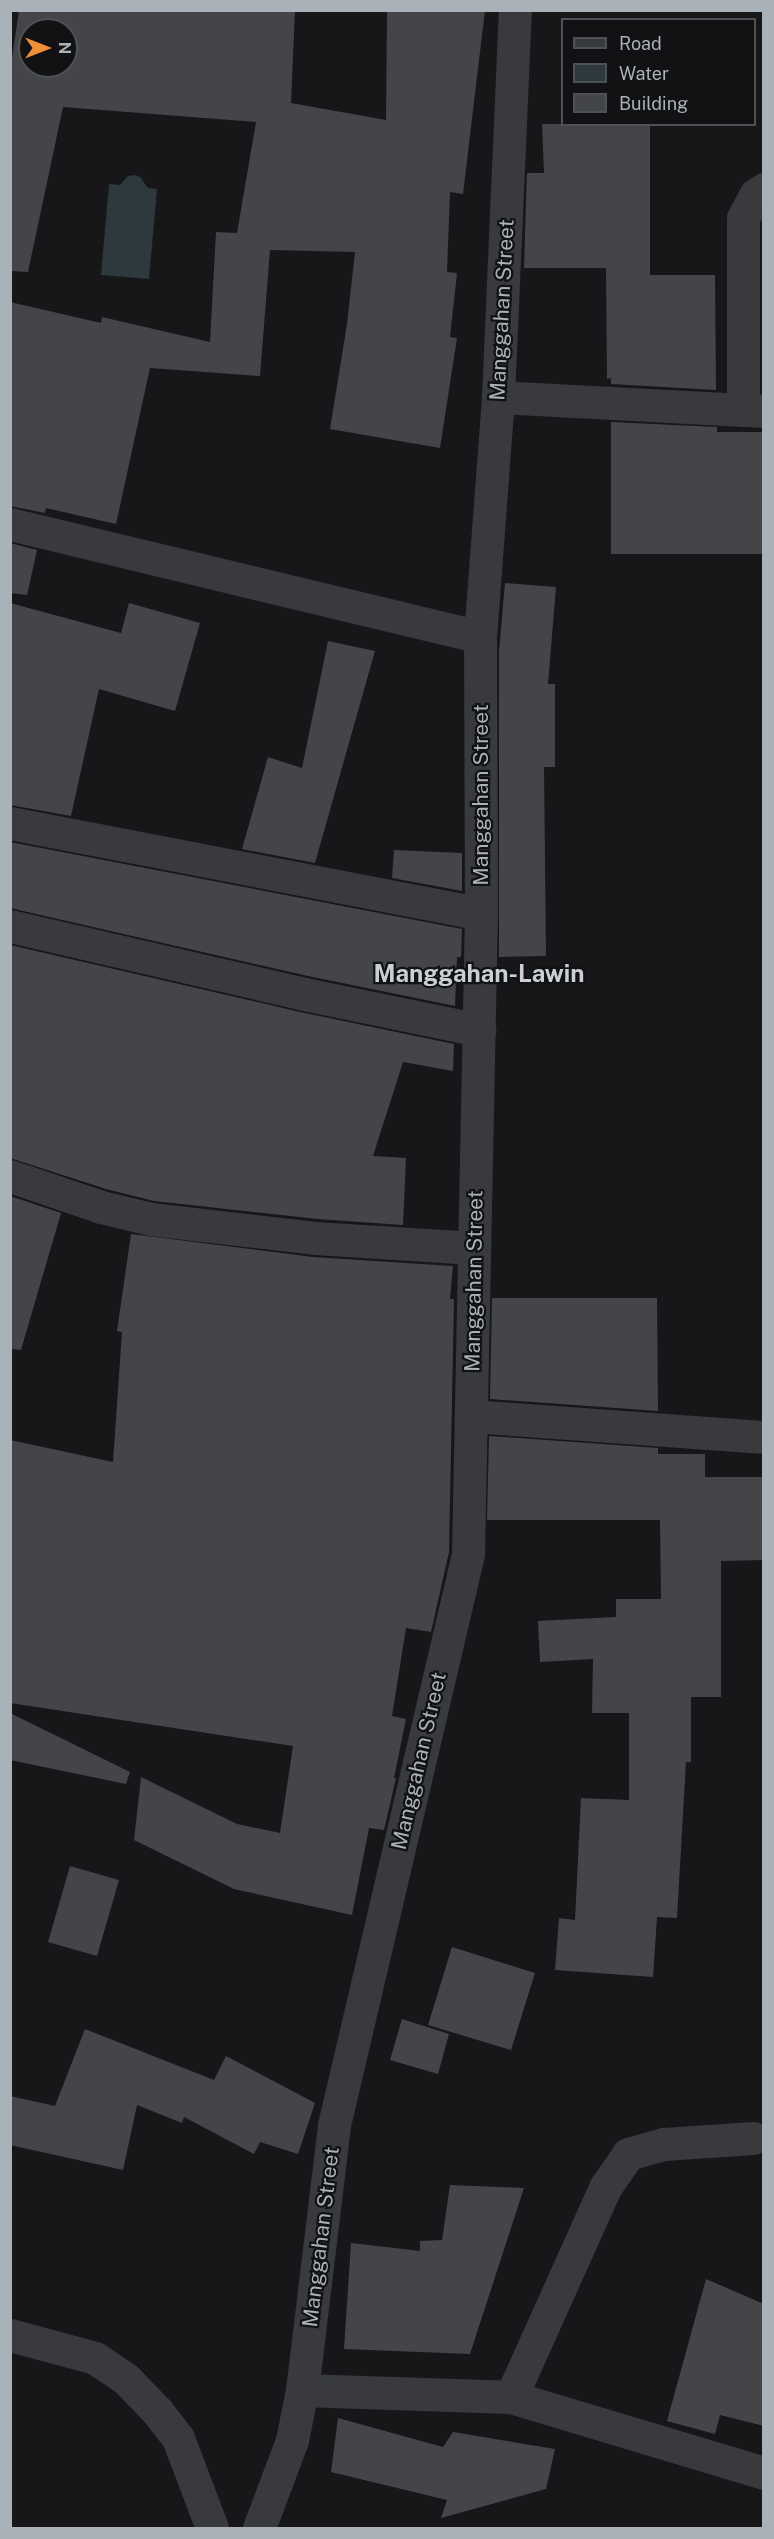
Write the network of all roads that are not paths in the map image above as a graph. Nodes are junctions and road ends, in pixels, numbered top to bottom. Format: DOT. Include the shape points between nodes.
graph roads {
  1 [pos="515,10"];
  2 [pos="764,189"];
  3 [pos="498,397"];
  4 [pos="753,411"];
  5 [pos="10,524"];
  6 [pos="480,637"];
  7 [pos="10,823"];
  8 [pos="481,914"];
  9 [pos="10,926"];
  10 [pos="479,1030"];
  11 [pos="10,1176"];
  12 [pos="474,1248"];
  13 [pos="471,1416"];
  14 [pos="764,1437"];
  15 [pos="753,2138"];
  16 [pos="10,2335"];
  17 [pos="302,2390"];
  18 [pos="511,2397"];
  19 [pos="764,2473"];
  20 [pos="212,2529"];
  21 [pos="259,2529"];
  1 -- 3 [label="street, Manggahan Street"];
  2 -- 4 [label="street" via="754,195 742,218"];
  3 -- 4 [label="street"];
  3 -- 6 [label="street, Manggahan Street"];
  5 -- 6 [label="street"];
  6 -- 8 [label="street, Manggahan Street"];
  7 -- 8 [label="street"];
  8 -- 10 [label="street, Manggahan Street"];
  9 -- 10 [label="street"];
  10 -- 12 [label="street, Manggahan Street"];
  11 -- 12 [label="street" via="101,1208 151,1219 315,1238"];
  12 -- 13 [label="street, Manggahan Street"];
  13 -- 14 [label="street"];
  13 -- 17 [label="street, Manggahan Street" via="468,1554 334,2125"];
  15 -- 18 [label="street" via="664,2144 628,2154 606,2186"];
  16 -- 20 [label="street" via="95,2358 126,2379 178,2438"];
  17 -- 18 [label="street"];
  17 -- 21 [label="street, Manggahan Street" via="292,2440"];
  18 -- 19 [label="street"];
}
